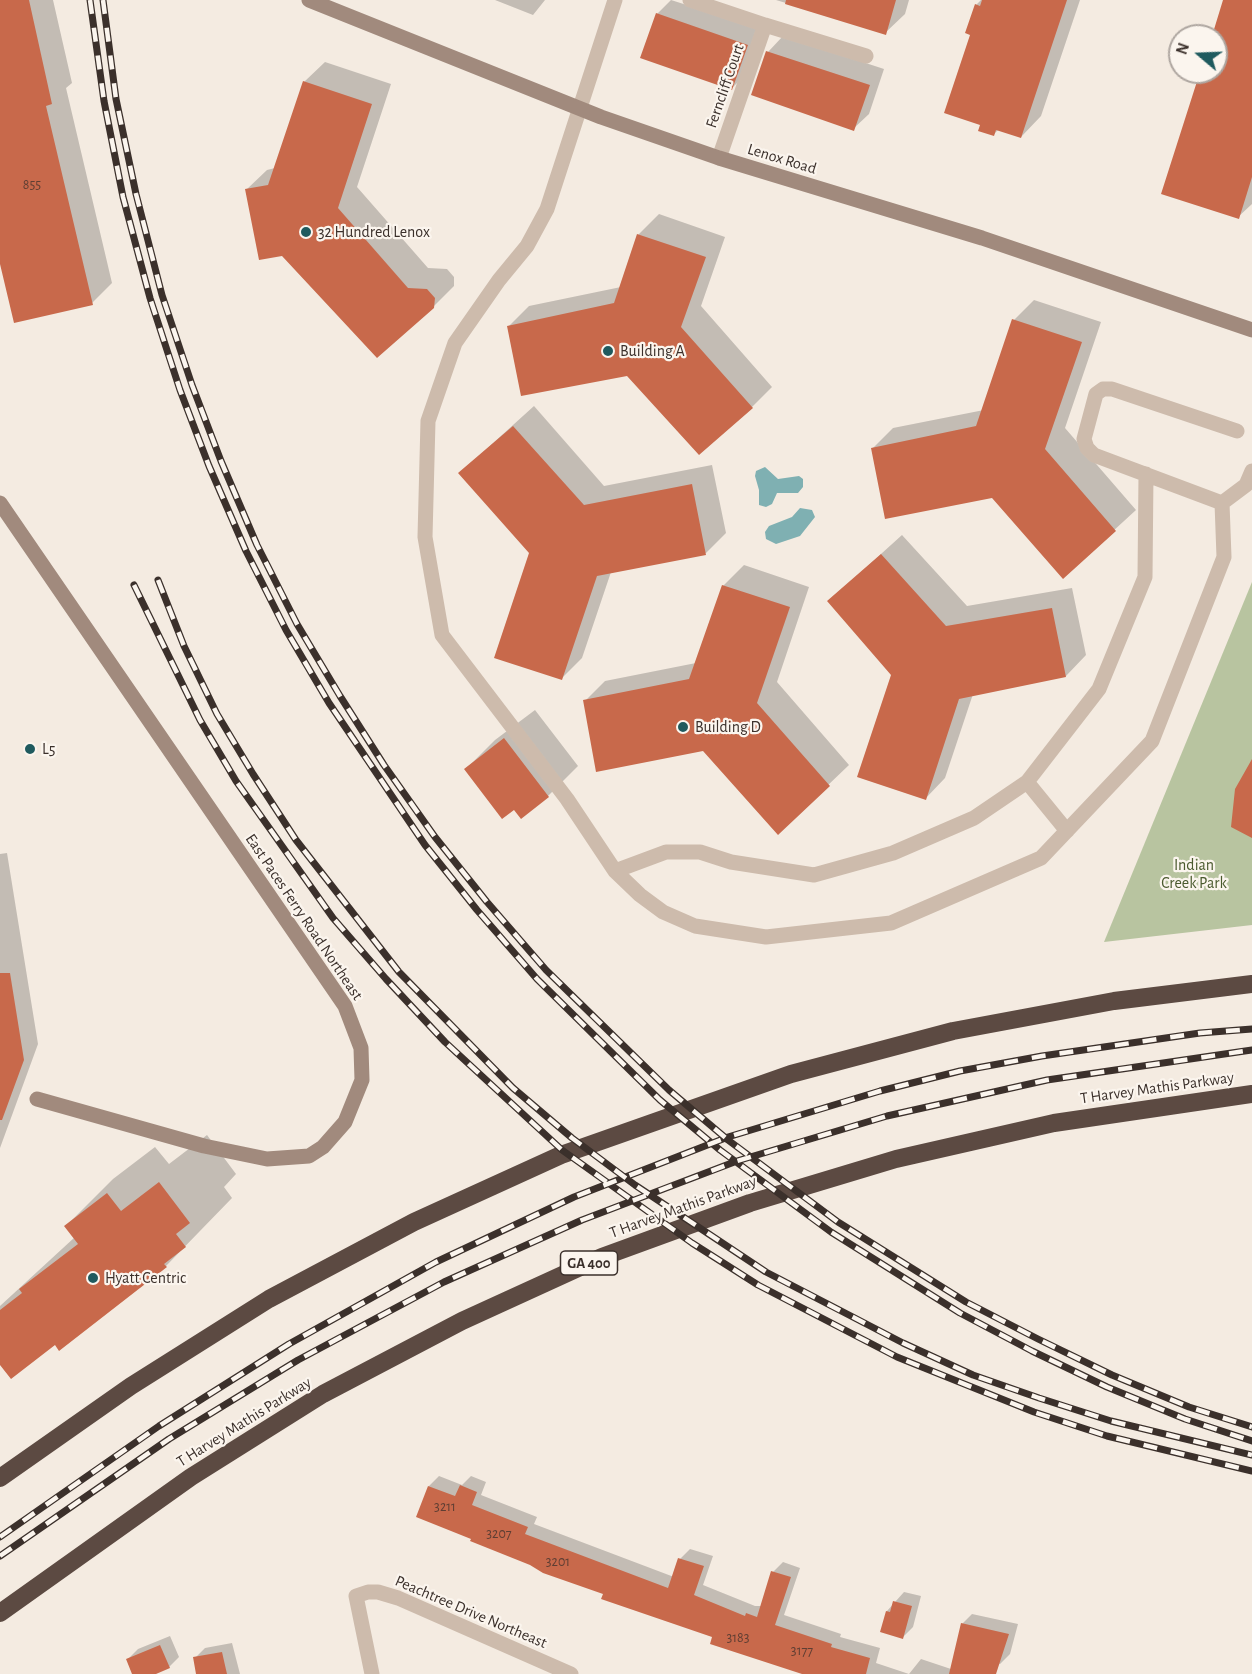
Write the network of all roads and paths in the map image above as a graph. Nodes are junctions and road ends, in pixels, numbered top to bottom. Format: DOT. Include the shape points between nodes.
graph roads {
  1 [pos="309,0"];
  2 [pos="615,0"];
  3 [pos="690,0"];
  4 [pos="724,5"];
  5 [pos="765,25"];
  6 [pos="866,56"];
  7 [pos="580,110"];
  8 [pos="719,158"];
  9 [pos="1252,330"];
  10 [pos="1237,431"];
  11 [pos="1252,471"];
  12 [pos="1146,474"];
  13 [pos="0,503"];
  14 [pos="1222,503"];
  15 [pos="1027,782"];
  16 [pos="1067,831"];
  17 [pos="615,871"];
  18 [pos="1252,984"];
  19 [pos="1252,1094"];
  20 [pos="37,1099"];
  21 [pos="0,1478"];
  22 [pos="0,1613"];
  23 [pos="372,1674"];
  24 [pos="571,1674"];
  1 -- 7 [label="street, Lenox Road"];
  2 -- 7 [label="street"];
  3 -- 4 [label="street"];
  4 -- 5 [label="street"];
  5 -- 6 [label="street"];
  5 -- 8 [label="street, Ferncliff Court"];
  7 -- 8 [label="street, Lenox Road"];
  7 -- 17 [label="street" via="547,209 527,246 455,343 428,421 424,537 442,635 567,799"];
  8 -- 9 [label="street, Lenox Road" via="982,238"];
  10 -- 12 [label="street" via="1103,389 1096,394 1084,439 1087,448 1094,455"];
  11 -- 14 [label="street" via="1246,485"];
  12 -- 14 [label="street"];
  12 -- 15 [label="street" via="1145,577 1099,689"];
  13 -- 20 [label="street, East Paces Ferry Road Northeast" via="345,1005 362,1048 362,1080 345,1122 323,1147 309,1156 267,1160"];
  14 -- 16 [label="street" via="1224,557 1152,741"];
  15 -- 16 [label="street"];
  15 -- 17 [label="street" via="974,818 893,853 814,874 731,862 700,852 666,852"];
  16 -- 17 [label="street" via="1041,858 891,923 766,937 695,926 663,912"];
  18 -- 21 [label="highway" via="1114,1001 953,1031 791,1074 561,1155 414,1222 269,1299 131,1386"];
  19 -- 22 [label="highway, T Harvey Mathis Parkway / GA 400" via="1076,1119 942,1147 823,1179 602,1257 462,1321 323,1394 191,1477"];
  23 -- 24 [label="street, Peachtree Drive Northeast" via="356,1596 378,1592"];
}
